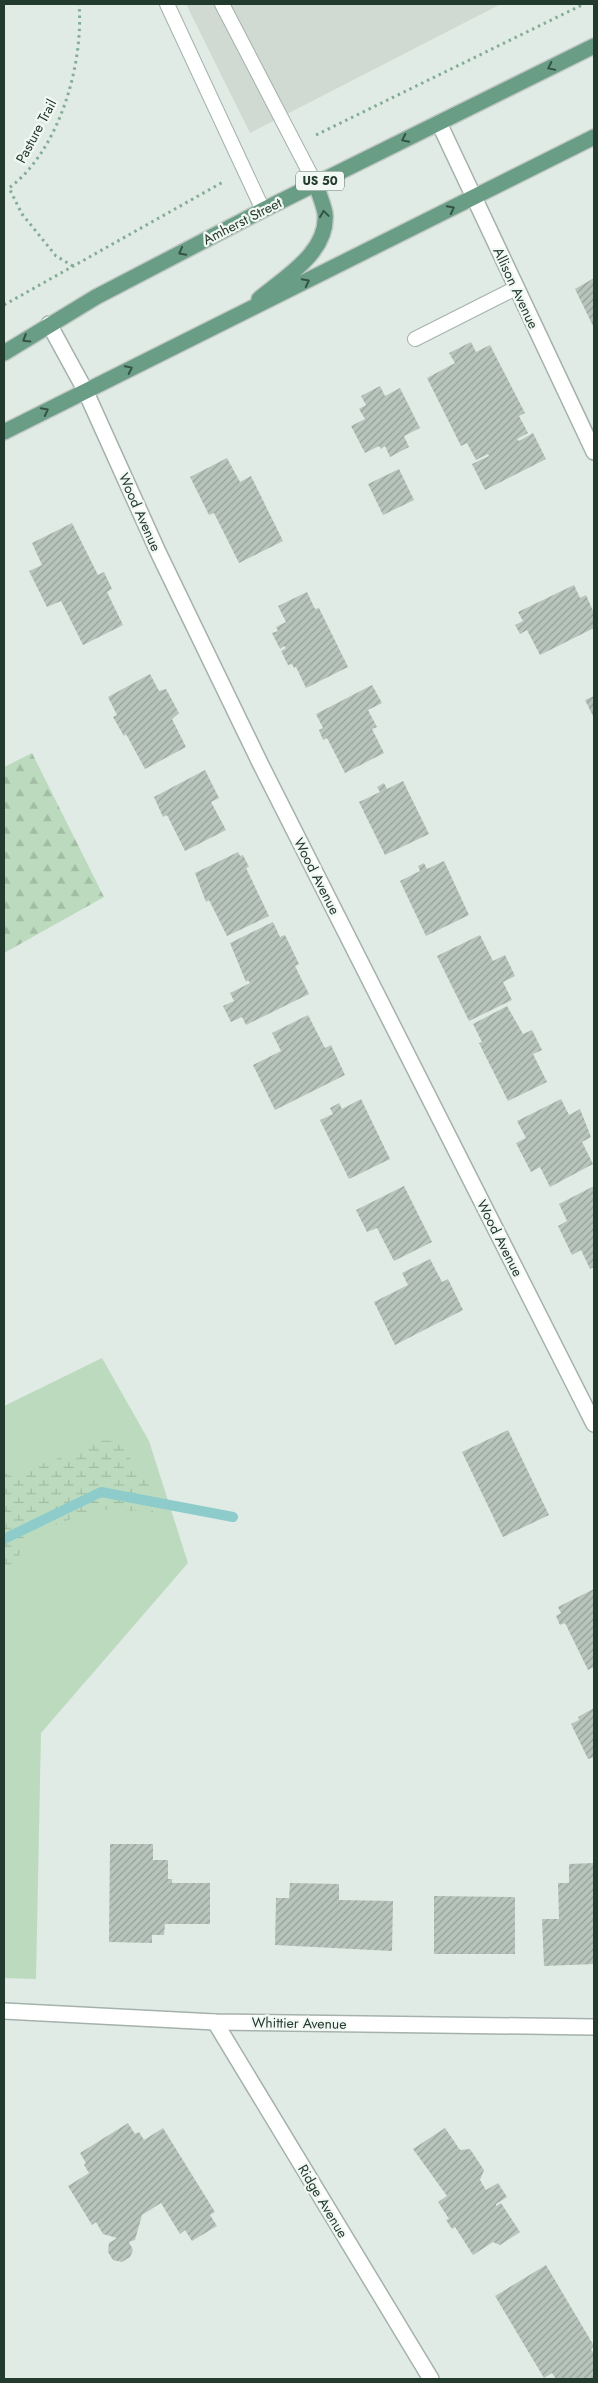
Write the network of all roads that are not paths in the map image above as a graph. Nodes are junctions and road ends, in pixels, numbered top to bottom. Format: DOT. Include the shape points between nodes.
graph roads {
  1 [pos="167,4"];
  2 [pos="222,4"];
  3 [pos="594,46"];
  4 [pos="439,123"];
  5 [pos="594,137"];
  6 [pos="315,183"];
  7 [pos="473,198"];
  8 [pos="262,210"];
  9 [pos="516,288"];
  10 [pos="241,314"];
  11 [pos="49,324"];
  12 [pos="415,339"];
  13 [pos="4,353"];
  14 [pos="85,390"];
  15 [pos="4,432"];
  16 [pos="594,452"];
  17 [pos="594,1424"];
  18 [pos="4,2012"];
  19 [pos="216,2022"];
  20 [pos="594,2027"];
  21 [pos="431,2379"];
  1 -- 8 [label="lane"];
  2 -- 6 [label="lane"];
  3 -- 4 [label="main road, Amherst Street / US 50, one-way"];
  4 -- 6 [label="main road, Amherst Street / US 50, one-way"];
  4 -- 7 [label="street, Allison Avenue"];
  5 -- 7 [label="main road"];
  6 -- 8 [label="main road, Amherst Street / US 50"];
  10 -- 6 [label="main road, one-way" via="316,248 322,238 325,211"];
  7 -- 9 [label="street, Allison Avenue"];
  10 -- 7 [label="main road, one-way"];
  8 -- 11 [label="main road, Amherst Street / US 50, one-way" via="96,296"];
  9 -- 12 [label="lane"];
  9 -- 16 [label="street, Allison Avenue"];
  14 -- 10 [label="main road, one-way"];
  11 -- 13 [label="main road, Amherst Street / US 50, one-way"];
  11 -- 14 [label="street, Wood Avenue"];
  15 -- 14 [label="main road, one-way"];
  14 -- 17 [label="street, Wood Avenue" via="159,554 261,765"];
  18 -- 19 [label="street, Whittier Avenue"];
  19 -- 20 [label="street, Whittier Avenue"];
  19 -- 21 [label="street, Ridge Avenue"];
}
